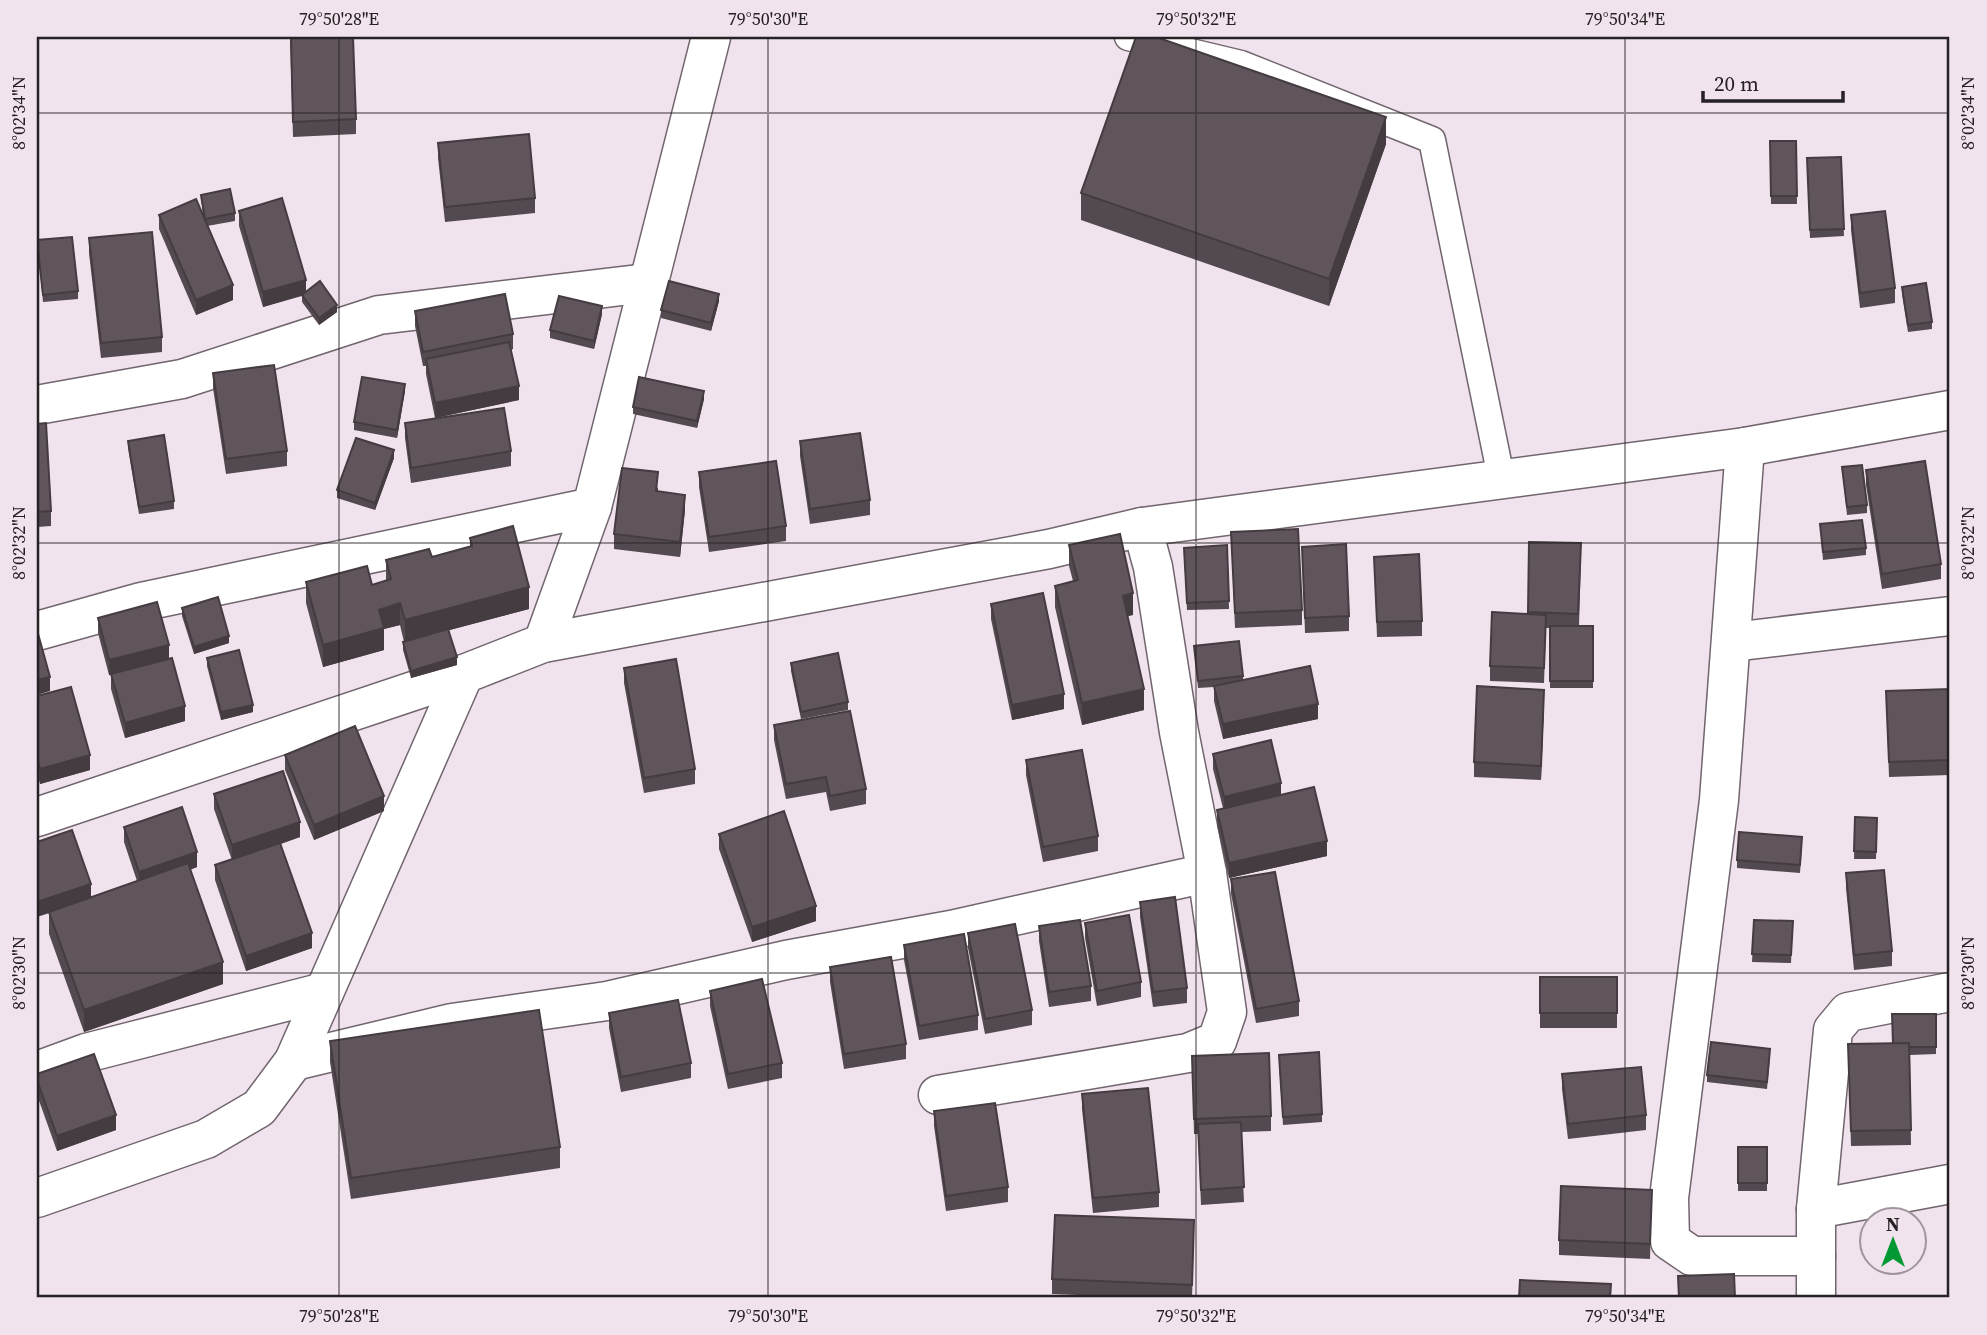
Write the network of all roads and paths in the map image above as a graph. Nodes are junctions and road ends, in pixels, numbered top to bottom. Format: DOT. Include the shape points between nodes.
graph roads {
  1 [pos="711,37"];
  2 [pos="1128,37"];
  3 [pos="648,283"];
  4 [pos="37,405"];
  5 [pos="1950,411"];
  6 [pos="1745,447"];
  7 [pos="1500,477"];
  8 [pos="592,507"];
  9 [pos="1142,527"];
  10 [pos="1950,616"];
  11 [pos="37,631"];
  12 [pos="1732,642"];
  13 [pos="542,643"];
  14 [pos="464,674"];
  15 [pos="37,817"];
  16 [pos="1207,873"];
  17 [pos="324,992"];
  18 [pos="1950,992"];
  19 [pos="294,1060"];
  20 [pos="37,1071"];
  21 [pos="938,1095"];
  22 [pos="1950,1184"];
  23 [pos="37,1198"];
  24 [pos="1816,1209"];
  25 [pos="1816,1256"];
  26 [pos="1816,1298"];
  1 -- 3 [label="street"];
  2 -- 7 [label="lane" via="1241,64 1432,140"];
  3 -- 4 [label="street" via="379,315 182,379"];
  3 -- 8 [label="street"];
  5 -- 6 [label="street"];
  6 -- 7 [label="street"];
  6 -- 12 [label="street"];
  7 -- 9 [label="street"];
  8 -- 11 [label="street" via="141,603"];
  8 -- 13 [label="street"];
  9 -- 13 [label="street" via="1049,549"];
  9 -- 16 [label="street"];
  10 -- 12 [label="street"];
  12 -- 25 [label="street" via="1719,800 1669,1198 1670,1241 1692,1256"];
  13 -- 14 [label="street"];
  14 -- 15 [label="street"];
  14 -- 17 [label="street"];
  16 -- 19 [label="street" via="607,1001 452,1023"];
  16 -- 21 [label="street" via="1227,1012 1217,1041 1188,1053"];
  17 -- 19 [label="street"];
  17 -- 20 [label="street" via="86,1053"];
  18 -- 24 [label="street" via="1848,1012 1833,1030"];
  19 -- 23 [label="street" via="259,1108 205,1139"];
  22 -- 24 [label="street"];
  24 -- 25 [label="street"];
  25 -- 26 [label="street"];
}
